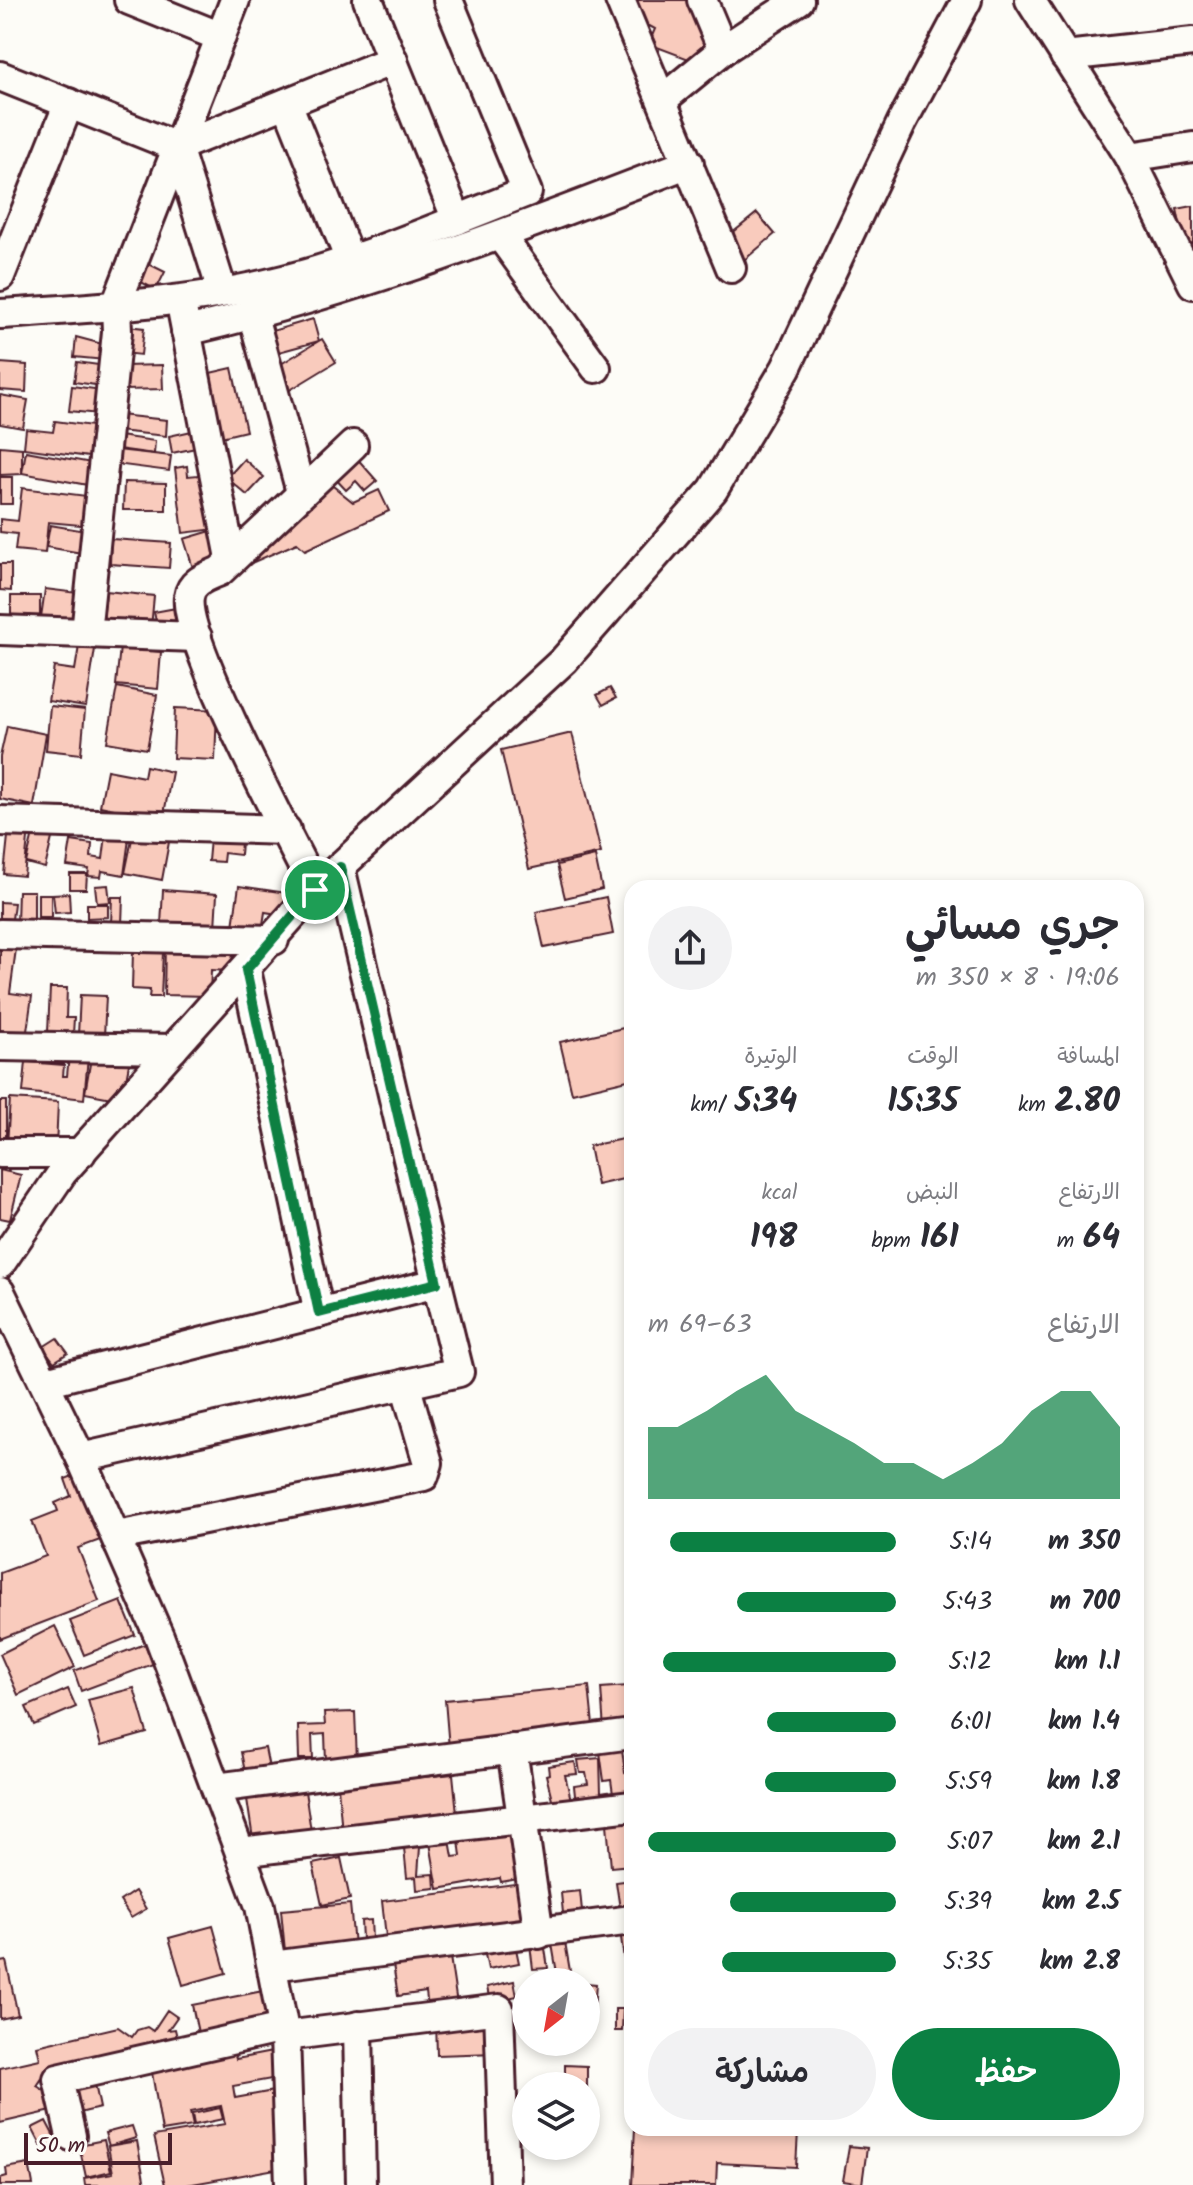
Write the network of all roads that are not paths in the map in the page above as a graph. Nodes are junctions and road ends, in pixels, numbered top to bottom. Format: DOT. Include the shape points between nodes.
graph roads {
  1 [pos="129,0"];
  2 [pos="235,0"];
  3 [pos="368,0"];
  4 [pos="448,0"];
  5 [pos="620,0"];
  6 [pos="702,0"];
  7 [pos="799,0"];
  8 [pos="967,0"];
  9 [pos="1030,0"];
  10 [pos="221,37"];
  11 [pos="1193,42"];
  12 [pos="723,50"];
  13 [pos="1065,56"];
  14 [pos="393,60"];
  15 [pos="0,76"];
  16 [pos="662,100"];
  17 [pos="69,103"];
  18 [pos="287,103"];
  19 [pos="177,147"];
  20 [pos="1193,147"];
  21 [pos="1130,157"];
  22 [pos="689,163"];
  23 [pos="457,220"];
  24 [pos="500,235"];
  25 [pos="1185,252"];
  26 [pos="350,260"];
  27 [pos="731,268"];
  28 [pos="0,276"];
  29 [pos="1193,284"];
  30 [pos="222,291"];
  31 [pos="181,297"];
  32 [pos="116,305"];
  33 [pos="0,314"];
  34 [pos="253,316"];
  35 [pos="186,331"];
  36 [pos="596,368"];
  37 [pos="353,445"];
  38 [pos="301,492"];
  39 [pos="231,558"];
  40 [pos="0,630"];
  41 [pos="86,633"];
  42 [pos="197,637"];
  43 [pos="0,821"];
  44 [pos="286,830"];
  45 [pos="340,867"];
  46 [pos="315,890"];
  47 [pos="0,934"];
  48 [pos="274,940"];
  49 [pos="246,970"];
  50 [pos="0,1046"];
  51 [pos="173,1049"];
  52 [pos="0,1153"];
  53 [pos="81,1153"];
  54 [pos="0,1264"];
  55 [pos="437,1283"];
  56 [pos="0,1292"];
  57 [pos="319,1313"];
  58 [pos="53,1380"];
  59 [pos="405,1384"];
  60 [pos="81,1458"];
  61 [pos="117,1536"];
  62 [pos="624,1735"];
  63 [pos="512,1749"];
  64 [pos="216,1788"];
  65 [pos="624,1807"];
  66 [pos="522,1819"];
  67 [pos="240,1852"];
  68 [pos="624,1921"];
  69 [pos="539,1934"];
  70 [pos="272,1966"];
  71 [pos="358,2026"];
  72 [pos="284,2032"];
  73 [pos="71,2136"];
  74 [pos="286,2185"];
  75 [pos="361,2185"];
  76 [pos="505,2185"];
  1 -- 10 [label="street"];
  2 -- 10 [label="street"];
  3 -- 14 [label="street"];
  4 -- 23 [label="street" via="527,192"];
  5 -- 16 [label="street"];
  6 -- 12 [label="street"];
  7 -- 12 [label="street"];
  8 -- 45 [label="street" via="902,122 786,368 713,490 564,660"];
  9 -- 13 [label="street"];
  10 -- 19 [label="street"];
  11 -- 13 [label="street"];
  12 -- 16 [label="street"];
  13 -- 21 [label="street"];
  14 -- 18 [label="street"];
  14 -- 23 [label="street"];
  15 -- 17 [label="street"];
  16 -- 22 [label="street"];
  17 -- 19 [label="street"];
  17 -- 28 [label="street"];
  18 -- 19 [label="street"];
  18 -- 26 [label="street"];
  19 -- 30 [label="street"];
  19 -- 32 [label="street"];
  20 -- 21 [label="street"];
  21 -- 25 [label="street"];
  22 -- 24 [label="street"];
  22 -- 27 [label="street"];
  23 -- 26 [label="street"];
  24 -- 34 [label="street"];
  24 -- 36 [label="street"];
  25 -- 29 [label="street"];
  26 -- 30 [label="street"];
  30 -- 31 [label="street"];
  31 -- 32 [label="street"];
  31 -- 35 [label="street"];
  32 -- 33 [label="street"];
  32 -- 41 [label="street"];
  34 -- 35 [label="street"];
  34 -- 38 [label="street"];
  35 -- 39 [label="street"];
  37 -- 38 [label="street"];
  38 -- 39 [label="street"];
  39 -- 42 [label="street" via="220,571 193,585 189,594"];
  40 -- 41 [label="street"];
  41 -- 42 [label="street"];
  42 -- 44 [label="street"];
  43 -- 44 [label="street"];
  44 -- 46 [label="street"];
  45 -- 46 [label="street"];
  45 -- 55 [label="street"];
  46 -- 48 [label="street"];
  47 -- 48 [label="street"];
  48 -- 49 [label="street"];
  49 -- 51 [label="street"];
  49 -- 57 [label="street"];
  50 -- 51 [label="street"];
  51 -- 53 [label="street"];
  52 -- 53 [label="street"];
  53 -- 54 [label="street"];
  55 -- 57 [label="street"];
  55 -- 59 [label="street" via="459,1372"];
  56 -- 60 [label="street"];
  57 -- 58 [label="street"];
  59 -- 60 [label="street"];
  59 -- 61 [label="street" via="428,1463 424,1476"];
  60 -- 61 [label="street"];
  61 -- 64 [label="street"];
  62 -- 63 [label="street"];
  63 -- 64 [label="street"];
  63 -- 66 [label="street"];
  64 -- 67 [label="street"];
  65 -- 66 [label="street"];
  66 -- 67 [label="street"];
  66 -- 69 [label="street"];
  67 -- 70 [label="street" via="260,1906"];
  68 -- 69 [label="street"];
  69 -- 70 [label="street"];
  70 -- 72 [label="street"];
  71 -- 72 [label="street"];
  71 -- 75 [label="street"];
  71 -- 76 [label="street" via="499,2009"];
  72 -- 73 [label="street" via="58,2079"];
  72 -- 74 [label="street"];
}
